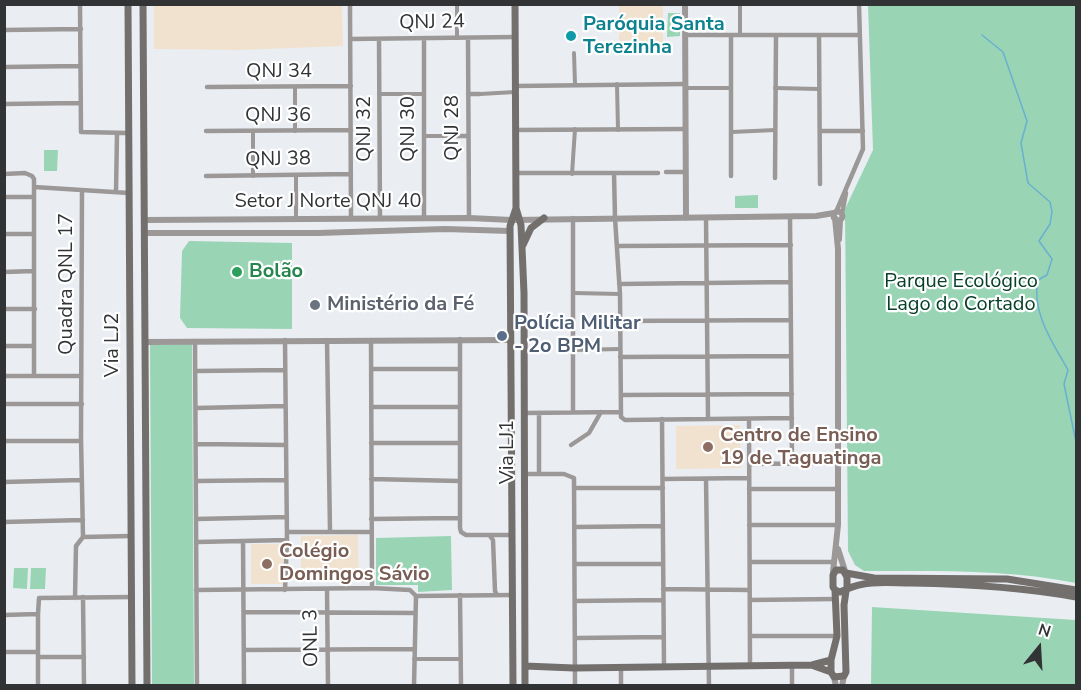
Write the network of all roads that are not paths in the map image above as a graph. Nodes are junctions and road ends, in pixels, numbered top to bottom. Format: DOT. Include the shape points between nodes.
graph roads {
  1 [pos="80,4"];
  2 [pos="128,4"];
  3 [pos="143,4"];
  4 [pos="350,4"];
  5 [pos="457,4"];
  6 [pos="515,4"];
  7 [pos="685,4"];
  8 [pos="740,4"];
  9 [pos="859,4"];
  10 [pos="81,29"];
  11 [pos="4,30"];
  12 [pos="860,34"];
  13 [pos="685,35"];
  14 [pos="819,35"];
  15 [pos="731,36"];
  16 [pos="740,36"];
  17 [pos="776,36"];
  18 [pos="515,37"];
  19 [pos="424,38"];
  20 [pos="457,38"];
  21 [pos="468,38"];
  22 [pos="350,39"];
  23 [pos="379,39"];
  24 [pos="574,53"];
  25 [pos="80,66"];
  26 [pos="4,67"];
  27 [pos="575,84"];
  28 [pos="617,84"];
  29 [pos="351,86"];
  30 [pos="685,86"];
  31 [pos="207,87"];
  32 [pos="295,87"];
  33 [pos="731,88"];
  34 [pos="775,88"];
  35 [pos="515,89"];
  36 [pos="819,89"];
  37 [pos="379,94"];
  38 [pos="424,94"];
  39 [pos="468,94"];
  40 [pos="480,94"];
  41 [pos="80,103"];
  42 [pos="4,104"];
  43 [pos="575,129"];
  44 [pos="685,129"];
  45 [pos="351,130"];
  46 [pos="515,130"];
  47 [pos="618,130"];
  48 [pos="775,130"];
  49 [pos="206,131"];
  50 [pos="253,131"];
  51 [pos="295,131"];
  52 [pos="820,131"];
  53 [pos="863,131"];
  54 [pos="732,132"];
  55 [pos="117,134"];
  56 [pos="129,134"];
  57 [pos="424,136"];
  58 [pos="453,136"];
  59 [pos="468,136"];
  60 [pos="666,172"];
  61 [pos="686,172"];
  62 [pos="516,173"];
  63 [pos="658,173"];
  64 [pos="4,174"];
  65 [pos="351,174"];
  66 [pos="572,174"];
  67 [pos="614,174"];
  68 [pos="206,176"];
  69 [pos="253,176"];
  70 [pos="296,176"];
  71 [pos="731,176"];
  72 [pos="776,178"];
  73 [pos="820,184"];
  74 [pos="34,187"];
  75 [pos="82,191"];
  76 [pos="116,192"];
  77 [pos="129,193"];
  78 [pos="4,197"];
  79 [pos="34,197"];
  80 [pos="837,216"];
  81 [pos="790,217"];
  82 [pos="472,218"];
  83 [pos="544,218"];
  84 [pos="573,218"];
  85 [pos="615,218"];
  86 [pos="686,218"];
  87 [pos="706,218"];
  88 [pos="177,219"];
  89 [pos="210,219"];
  90 [pos="296,219"];
  91 [pos="355,219"];
  92 [pos="372,219"];
  93 [pos="380,219"];
  94 [pos="424,219"];
  95 [pos="516,219"];
  96 [pos="145,220"];
  97 [pos="476,230"];
  98 [pos="510,231"];
  99 [pos="177,232"];
  100 [pos="210,232"];
  101 [pos="360,232"];
  102 [pos="371,232"];
  103 [pos="144,233"];
  104 [pos="4,234"];
  105 [pos="33,234"];
  106 [pos="617,246"];
  107 [pos="706,246"];
  108 [pos="791,246"];
  109 [pos="522,251"];
  110 [pos="4,272"];
  111 [pos="34,272"];
  112 [pos="129,274"];
  113 [pos="145,274"];
  114 [pos="790,282"];
  115 [pos="707,283"];
  116 [pos="619,284"];
  117 [pos="511,292"];
  118 [pos="524,293"];
  119 [pos="574,293"];
  120 [pos="620,294"];
  121 [pos="4,309"];
  122 [pos="35,309"];
  123 [pos="708,320"];
  124 [pos="790,320"];
  125 [pos="620,321"];
  126 [pos="460,339"];
  127 [pos="285,340"];
  128 [pos="327,340"];
  129 [pos="371,340"];
  130 [pos="511,340"];
  131 [pos="195,341"];
  132 [pos="146,342"];
  133 [pos="4,346"];
  134 [pos="34,346"];
  135 [pos="620,348"];
  136 [pos="573,350"];
  137 [pos="791,356"];
  138 [pos="620,357"];
  139 [pos="708,358"];
  140 [pos="371,369"];
  141 [pos="460,369"];
  142 [pos="285,370"];
  143 [pos="196,371"];
  144 [pos="34,375"];
  145 [pos="4,376"];
  146 [pos="81,376"];
  147 [pos="511,392"];
  148 [pos="524,393"];
  149 [pos="708,394"];
  150 [pos="792,394"];
  151 [pos="621,395"];
  152 [pos="4,404"];
  153 [pos="82,404"];
  154 [pos="285,406"];
  155 [pos="371,407"];
  156 [pos="460,407"];
  157 [pos="196,408"];
  158 [pos="573,412"];
  159 [pos="601,412"];
  160 [pos="524,413"];
  161 [pos="539,413"];
  162 [pos="621,414"];
  163 [pos="792,418"];
  164 [pos="708,419"];
  165 [pos="748,419"];
  166 [pos="662,420"];
  167 [pos="130,433"];
  168 [pos="146,433"];
  169 [pos="4,441"];
  170 [pos="81,441"];
  171 [pos="371,443"];
  172 [pos="460,443"];
  173 [pos="196,444"];
  174 [pos="286,445"];
  175 [pos="571,445"];
  176 [pos="792,463"];
  177 [pos="838,463"];
  178 [pos="749,464"];
  179 [pos="524,474"];
  180 [pos="539,474"];
  181 [pos="749,478"];
  182 [pos="371,479"];
  183 [pos="663,479"];
  184 [pos="706,479"];
  185 [pos="82,480"];
  186 [pos="286,480"];
  187 [pos="196,481"];
  188 [pos="459,481"];
  189 [pos="4,482"];
  190 [pos="575,488"];
  191 [pos="663,488"];
  192 [pos="749,489"];
  193 [pos="838,489"];
  194 [pos="512,494"];
  195 [pos="524,495"];
  196 [pos="512,508"];
  197 [pos="524,512"];
  198 [pos="287,517"];
  199 [pos="459,518"];
  200 [pos="196,519"];
  201 [pos="371,519"];
  202 [pos="83,520"];
  203 [pos="4,522"];
  204 [pos="663,525"];
  205 [pos="749,525"];
  206 [pos="838,525"];
  207 [pos="575,527"];
  208 [pos="330,531"];
  209 [pos="287,532"];
  210 [pos="371,532"];
  211 [pos="512,535"];
  212 [pos="131,536"];
  213 [pos="83,537"];
  214 [pos="493,537"];
  215 [pos="287,540"];
  216 [pos="243,541"];
  217 [pos="196,542"];
  218 [pos="837,546"];
  219 [pos="750,562"];
  220 [pos="834,562"];
  221 [pos="575,564"];
  222 [pos="663,564"];
  223 [pos="833,572"];
  224 [pos="845,572"];
  225 [pos="372,588"];
  226 [pos="663,589"];
  227 [pos="196,590"];
  228 [pos="243,590"];
  229 [pos="285,590"];
  230 [pos="327,590"];
  231 [pos="707,590"];
  232 [pos="749,590"];
  233 [pos="846,590"];
  234 [pos="1077,590"];
  235 [pos="836,591"];
  236 [pos="495,594"];
  237 [pos="460,595"];
  238 [pos="513,595"];
  239 [pos="416,596"];
  240 [pos="75,597"];
  241 [pos="83,597"];
  242 [pos="132,597"];
  243 [pos="1077,597"];
  244 [pos="836,599"];
  245 [pos="663,600"];
  246 [pos="750,600"];
  247 [pos="575,601"];
  248 [pos="244,612"];
  249 [pos="327,613"];
  250 [pos="415,613"];
  251 [pos="39,614"];
  252 [pos="4,615"];
  253 [pos="750,636"];
  254 [pos="837,636"];
  255 [pos="664,637"];
  256 [pos="576,638"];
  257 [pos="414,649"];
  258 [pos="244,650"];
  259 [pos="327,650"];
  260 [pos="4,652"];
  261 [pos="39,655"];
  262 [pos="84,657"];
  263 [pos="832,657"];
  264 [pos="846,657"];
  265 [pos="414,659"];
  266 [pos="461,659"];
  267 [pos="750,665"];
  268 [pos="792,665"];
  269 [pos="812,665"];
  270 [pos="525,666"];
  271 [pos="664,666"];
  272 [pos="708,666"];
  273 [pos="621,667"];
  274 [pos="574,668"];
  275 [pos="833,674"];
  276 [pos="844,676"];
  277 [pos="39,686"];
  278 [pos="84,686"];
  279 [pos="132,686"];
  280 [pos="147,686"];
  281 [pos="197,686"];
  282 [pos="244,686"];
  283 [pos="327,686"];
  284 [pos="414,686"];
  285 [pos="461,686"];
  286 [pos="513,686"];
  287 [pos="525,686"];
  288 [pos="575,686"];
  289 [pos="621,686"];
  290 [pos="709,686"];
  291 [pos="792,686"];
  292 [pos="836,686"];
  293 [pos="842,686"];
  1 -- 10 [label="street"];
  2 -- 56 [label="main road, Via LJ2"];
  3 -- 96 [label="main road, Via LJ2"];
  4 -- 22 [label="street"];
  5 -- 20 [label="street"];
  6 -- 18 [label="main road"];
  7 -- 13 [label="street"];
  8 -- 16 [label="street"];
  9 -- 12 [label="street"];
  10 -- 11 [label="street"];
  10 -- 25 [label="street"];
  12 -- 14 [label="street"];
  12 -- 53 [label="street"];
  13 -- 15 [label="street"];
  13 -- 30 [label="street"];
  14 -- 17 [label="street"];
  14 -- 36 [label="street"];
  15 -- 16 [label="street"];
  15 -- 33 [label="street"];
  16 -- 17 [label="street"];
  17 -- 34 [label="street"];
  18 -- 21 [label="street, QNJ 24"];
  18 -- 35 [label="main road"];
  19 -- 20 [label="street, QNJ 24"];
  19 -- 23 [label="street, QNJ 24"];
  19 -- 38 [label="street, QNJ 30"];
  20 -- 21 [label="street, QNJ 24"];
  21 -- 39 [label="street, QNJ 28"];
  22 -- 23 [label="street, QNJ 24"];
  22 -- 29 [label="street"];
  23 -- 37 [label="street, QNJ 32"];
  24 -- 27 [label="street"];
  25 -- 26 [label="street"];
  25 -- 41 [label="street"];
  27 -- 28 [label="street"];
  27 -- 35 [label="street"];
  28 -- 30 [label="street"];
  28 -- 47 [label="street"];
  29 -- 32 [label="street, QNJ 34"];
  29 -- 45 [label="street"];
  30 -- 33 [label="street"];
  30 -- 44 [label="street"];
  31 -- 32 [label="street, QNJ 34"];
  32 -- 51 [label="street"];
  33 -- 54 [label="street"];
  34 -- 36 [label="street"];
  34 -- 48 [label="street"];
  35 -- 40 [label="street"];
  35 -- 46 [label="main road"];
  36 -- 52 [label="street"];
  37 -- 38 [label="street"];
  37 -- 93 [label="street, QNJ 32"];
  38 -- 57 [label="street, QNJ 30"];
  39 -- 40 [label="street"];
  39 -- 59 [label="street, QNJ 28"];
  41 -- 42 [label="street"];
  41 -- 55 [label="street" via="81,132"];
  43 -- 46 [label="street"];
  43 -- 47 [label="street"];
  43 -- 66 [label="street"];
  44 -- 47 [label="street"];
  44 -- 61 [label="street"];
  45 -- 51 [label="street, QNJ 36"];
  45 -- 65 [label="street"];
  46 -- 62 [label="main road"];
  48 -- 54 [label="street"];
  48 -- 72 [label="street"];
  49 -- 50 [label="street, QNJ 36"];
  50 -- 51 [label="street, QNJ 36"];
  50 -- 69 [label="street"];
  52 -- 53 [label="street"];
  52 -- 73 [label="street"];
  53 -- 80 [label="street" via="861,156"];
  54 -- 71 [label="street"];
  55 -- 56 [label="street"];
  55 -- 76 [label="street"];
  56 -- 77 [label="main road, Via LJ2"];
  57 -- 58 [label="street"];
  57 -- 94 [label="street, QNJ 30"];
  58 -- 59 [label="street"];
  59 -- 82 [label="street, QNJ 28"];
  60 -- 61 [label="street"];
  61 -- 86 [label="street"];
  62 -- 66 [label="street"];
  62 -- 95 [label="main road"];
  63 -- 67 [label="street"];
  64 -- 74 [label="street" via="30,174"];
  65 -- 70 [label="street, QNJ 38"];
  65 -- 91 [label="street"];
  66 -- 67 [label="street"];
  67 -- 85 [label="street"];
  68 -- 69 [label="street, QNJ 38"];
  69 -- 70 [label="street, QNJ 38"];
  70 -- 90 [label="street"];
  74 -- 75 [label="street"];
  74 -- 79 [label="street, Quadra QNL 17"];
  75 -- 76 [label="street"];
  75 -- 146 [label="street, Quadra QNL 17"];
  76 -- 77 [label="street"];
  77 -- 112 [label="main road, Via LJ2"];
  78 -- 79 [label="street"];
  79 -- 105 [label="street, Quadra QNL 17"];
  80 -- 81 [label="street, Setor J Norte QNJ 40"];
  80 -- 177 [label="street"];
  81 -- 87 [label="street, Setor J Norte QNJ 40"];
  81 -- 108 [label="street"];
  82 -- 94 [label="street, Setor J Norte QNJ 40"];
  82 -- 95 [label="street, Setor J Norte QNJ 40"];
  82 -- 97 [label="street" via="478,222"];
  83 -- 84 [label="street, Setor J Norte QNJ 40"];
  83 -- 95 [label="street, Setor J Norte QNJ 40"];
  83 -- 109 [label="main road" via="531,228"];
  84 -- 85 [label="street, Setor J Norte QNJ 40"];
  84 -- 119 [label="street"];
  85 -- 86 [label="street, Setor J Norte QNJ 40"];
  85 -- 106 [label="street"];
  86 -- 87 [label="street, Setor J Norte QNJ 40"];
  87 -- 107 [label="street"];
  88 -- 89 [label="street, Setor J Norte QNJ 40"];
  88 -- 96 [label="street, Setor J Norte QNJ 40"];
  88 -- 99 [label="street"];
  89 -- 90 [label="street, Setor J Norte QNJ 40"];
  89 -- 100 [label="street"];
  90 -- 91 [label="street, Setor J Norte QNJ 40"];
  91 -- 92 [label="street, Setor J Norte QNJ 40"];
  91 -- 101 [label="street" via="362,226"];
  92 -- 93 [label="street, Setor J Norte QNJ 40"];
  92 -- 102 [label="street" via="368,225"];
  93 -- 94 [label="street, Setor J Norte QNJ 40"];
  95 -- 98 [label="main road, Via LJ1"];
  95 -- 109 [label="main road, Via LJ1"];
  96 -- 103 [label="main road, Via LJ2"];
  97 -- 98 [label="street"];
  97 -- 102 [label="street"];
  98 -- 117 [label="main road, Via LJ1"];
  99 -- 100 [label="street"];
  99 -- 103 [label="street"];
  100 -- 101 [label="street"];
  101 -- 102 [label="street"];
  103 -- 113 [label="main road, Via LJ2"];
  104 -- 105 [label="street"];
  105 -- 111 [label="street, Quadra QNL 17"];
  106 -- 107 [label="street"];
  106 -- 116 [label="street"];
  107 -- 108 [label="street"];
  107 -- 115 [label="street"];
  108 -- 114 [label="street"];
  109 -- 118 [label="main road, Via LJ1"];
  110 -- 111 [label="street"];
  111 -- 122 [label="street, Quadra QNL 17"];
  112 -- 113 [label="main road"];
  112 -- 167 [label="main road, Via LJ2"];
  113 -- 132 [label="main road, Via LJ2"];
  114 -- 115 [label="street"];
  114 -- 124 [label="street"];
  115 -- 116 [label="street"];
  115 -- 123 [label="street"];
  116 -- 120 [label="street"];
  117 -- 118 [label="main road" via="515,289"];
  117 -- 130 [label="main road, Via LJ1"];
  118 -- 148 [label="main road, Via LJ1"];
  119 -- 120 [label="street"];
  119 -- 136 [label="street"];
  120 -- 125 [label="street"];
  121 -- 122 [label="street"];
  122 -- 134 [label="street, Quadra QNL 17"];
  123 -- 124 [label="street"];
  123 -- 125 [label="street"];
  123 -- 139 [label="street"];
  124 -- 137 [label="street"];
  125 -- 135 [label="street"];
  126 -- 129 [label="street"];
  126 -- 130 [label="street"];
  126 -- 141 [label="street"];
  127 -- 128 [label="street"];
  127 -- 131 [label="street"];
  127 -- 142 [label="street"];
  128 -- 129 [label="street"];
  128 -- 208 [label="street"];
  129 -- 140 [label="street"];
  130 -- 147 [label="main road, Via LJ1"];
  131 -- 132 [label="street"];
  131 -- 143 [label="street"];
  132 -- 168 [label="main road, Via LJ2"];
  133 -- 134 [label="street"];
  134 -- 144 [label="street, Quadra QNL 17"];
  135 -- 136 [label="street"];
  135 -- 138 [label="street"];
  136 -- 158 [label="street"];
  137 -- 139 [label="street"];
  137 -- 150 [label="street"];
  138 -- 139 [label="street"];
  138 -- 151 [label="street"];
  139 -- 149 [label="street"];
  140 -- 141 [label="street"];
  140 -- 155 [label="street"];
  141 -- 156 [label="street"];
  142 -- 143 [label="street"];
  142 -- 154 [label="street"];
  143 -- 157 [label="street"];
  144 -- 145 [label="street"];
  144 -- 146 [label="street"];
  146 -- 153 [label="street, Quadra QNL 17"];
  147 -- 148 [label="main road" via="520,396"];
  147 -- 194 [label="main road, Via LJ1"];
  148 -- 160 [label="main road, Via LJ1"];
  149 -- 150 [label="street"];
  149 -- 151 [label="street"];
  149 -- 164 [label="street"];
  150 -- 163 [label="street"];
  151 -- 162 [label="street"];
  152 -- 153 [label="street"];
  153 -- 170 [label="street, Quadra QNL 17"];
  154 -- 157 [label="street"];
  154 -- 174 [label="street"];
  155 -- 156 [label="street"];
  155 -- 171 [label="street"];
  156 -- 172 [label="street"];
  157 -- 173 [label="street"];
  158 -- 159 [label="street"];
  158 -- 161 [label="street"];
  159 -- 162 [label="street"];
  159 -- 175 [label="street" via="589,433"];
  160 -- 161 [label="street"];
  160 -- 179 [label="main road, Via LJ1"];
  161 -- 180 [label="street"];
  162 -- 166 [label="street" via="625,420"];
  163 -- 165 [label="street"];
  163 -- 176 [label="street"];
  164 -- 165 [label="street"];
  164 -- 166 [label="street"];
  165 -- 178 [label="street"];
  166 -- 183 [label="street"];
  167 -- 168 [label="main road"];
  167 -- 212 [label="main road, Via LJ2"];
  168 -- 280 [label="main road, Via LJ2"];
  169 -- 170 [label="street"];
  170 -- 185 [label="street, Quadra QNL 17"];
  171 -- 172 [label="street"];
  171 -- 182 [label="street"];
  172 -- 188 [label="street"];
  173 -- 174 [label="street"];
  173 -- 187 [label="street"];
  174 -- 186 [label="street"];
  176 -- 177 [label="street"];
  176 -- 178 [label="street"];
  177 -- 193 [label="street"];
  178 -- 181 [label="street"];
  179 -- 180 [label="street"];
  179 -- 195 [label="main road, Via LJ1"];
  180 -- 190 [label="street" via="564,474 574,478"];
  181 -- 184 [label="street"];
  181 -- 192 [label="street"];
  182 -- 188 [label="street"];
  182 -- 201 [label="street"];
  183 -- 184 [label="street"];
  183 -- 191 [label="street"];
  184 -- 231 [label="street"];
  185 -- 189 [label="street"];
  185 -- 202 [label="street, Quadra QNL 17"];
  186 -- 187 [label="street"];
  186 -- 198 [label="street"];
  187 -- 200 [label="street"];
  188 -- 199 [label="street"];
  190 -- 191 [label="street"];
  190 -- 207 [label="street"];
  191 -- 204 [label="street"];
  192 -- 193 [label="street"];
  192 -- 205 [label="street"];
  193 -- 206 [label="street"];
  194 -- 195 [label="main road" via="517,498"];
  194 -- 196 [label="main road, Via LJ1"];
  195 -- 197 [label="main road, Via LJ1"];
  196 -- 197 [label="main road" via="518,506"];
  196 -- 211 [label="main road, Via LJ1"];
  197 -- 270 [label="main road, Via LJ1"];
  198 -- 200 [label="street"];
  198 -- 209 [label="street"];
  199 -- 201 [label="street"];
  199 -- 214 [label="street" via="463,534"];
  200 -- 217 [label="street"];
  201 -- 210 [label="street"];
  202 -- 203 [label="street"];
  202 -- 213 [label="street, Quadra QNL 17"];
  204 -- 207 [label="street"];
  204 -- 222 [label="street"];
  205 -- 206 [label="street"];
  205 -- 219 [label="street"];
  206 -- 218 [label="street"];
  207 -- 221 [label="street"];
  208 -- 209 [label="street"];
  208 -- 210 [label="street"];
  209 -- 215 [label="street"];
  210 -- 225 [label="street"];
  211 -- 214 [label="street"];
  211 -- 238 [label="main road, Via LJ1"];
  212 -- 213 [label="street"];
  212 -- 242 [label="main road, Via LJ2"];
  213 -- 240 [label="street, Quadra QNL 17" via="76,546"];
  214 -- 236 [label="street"];
  215 -- 216 [label="street"];
  215 -- 229 [label="street"];
  216 -- 217 [label="street"];
  216 -- 228 [label="street"];
  217 -- 227 [label="street"];
  218 -- 220 [label="street"];
  218 -- 224 [label="street"];
  219 -- 220 [label="street"];
  219 -- 232 [label="street"];
  220 -- 223 [label="street"];
  221 -- 222 [label="street"];
  221 -- 247 [label="street"];
  222 -- 226 [label="street"];
  223 -- 224 [label="main road"];
  223 -- 235 [label="main road"];
  224 -- 233 [label="main road"];
  224 -- 234 [label="main road" via="874,578 1007,579"];
  225 -- 230 [label="street"];
  225 -- 239 [label="street" via="406,589"];
  226 -- 231 [label="street"];
  226 -- 245 [label="street"];
  227 -- 228 [label="street"];
  227 -- 281 [label="street"];
  228 -- 229 [label="street"];
  228 -- 248 [label="street"];
  229 -- 230 [label="street"];
  230 -- 249 [label="street, ONL 3"];
  231 -- 232 [label="street"];
  231 -- 272 [label="street"];
  232 -- 246 [label="street"];
  233 -- 235 [label="main road"];
  233 -- 243 [label="main road" via="866,583 964,584"];
  233 -- 264 [label="main road"];
  235 -- 244 [label="main road"];
  236 -- 237 [label="street"];
  236 -- 238 [label="street"];
  237 -- 239 [label="street"];
  237 -- 266 [label="street"];
  238 -- 286 [label="main road, Via LJ1"];
  239 -- 250 [label="street"];
  240 -- 241 [label="street"];
  240 -- 251 [label="street" via="39,598"];
  241 -- 242 [label="street"];
  241 -- 262 [label="street"];
  242 -- 279 [label="main road, Via LJ2"];
  244 -- 246 [label="street"];
  244 -- 254 [label="main road"];
  245 -- 247 [label="street"];
  245 -- 255 [label="street"];
  246 -- 253 [label="street"];
  247 -- 256 [label="street"];
  248 -- 249 [label="street"];
  248 -- 258 [label="street"];
  249 -- 250 [label="street"];
  249 -- 259 [label="street, ONL 3"];
  250 -- 257 [label="street"];
  251 -- 252 [label="street"];
  251 -- 261 [label="street"];
  253 -- 254 [label="street"];
  253 -- 267 [label="street"];
  254 -- 263 [label="main road"];
  255 -- 256 [label="street"];
  255 -- 271 [label="street"];
  256 -- 274 [label="street"];
  257 -- 259 [label="street"];
  257 -- 265 [label="street"];
  258 -- 259 [label="street"];
  258 -- 282 [label="street"];
  259 -- 283 [label="street, ONL 3"];
  260 -- 261 [label="street"];
  261 -- 262 [label="street"];
  261 -- 277 [label="street"];
  262 -- 278 [label="street"];
  263 -- 264 [label="main road"];
  263 -- 269 [label="main road" via="823,664"];
  263 -- 275 [label="main road"];
  264 -- 276 [label="main road"];
  265 -- 266 [label="street"];
  265 -- 284 [label="street"];
  266 -- 285 [label="street"];
  267 -- 268 [label="main road"];
  267 -- 272 [label="main road"];
  268 -- 269 [label="main road"];
  268 -- 291 [label="street"];
  269 -- 275 [label="main road"];
  270 -- 274 [label="main road"];
  270 -- 287 [label="main road, Via LJ1"];
  271 -- 272 [label="main road"];
  271 -- 273 [label="main road"];
  272 -- 290 [label="street"];
  273 -- 274 [label="main road"];
  273 -- 289 [label="street"];
  274 -- 288 [label="street"];
  275 -- 276 [label="main road"];
  275 -- 292 [label="street"];
  276 -- 293 [label="street"];
}
